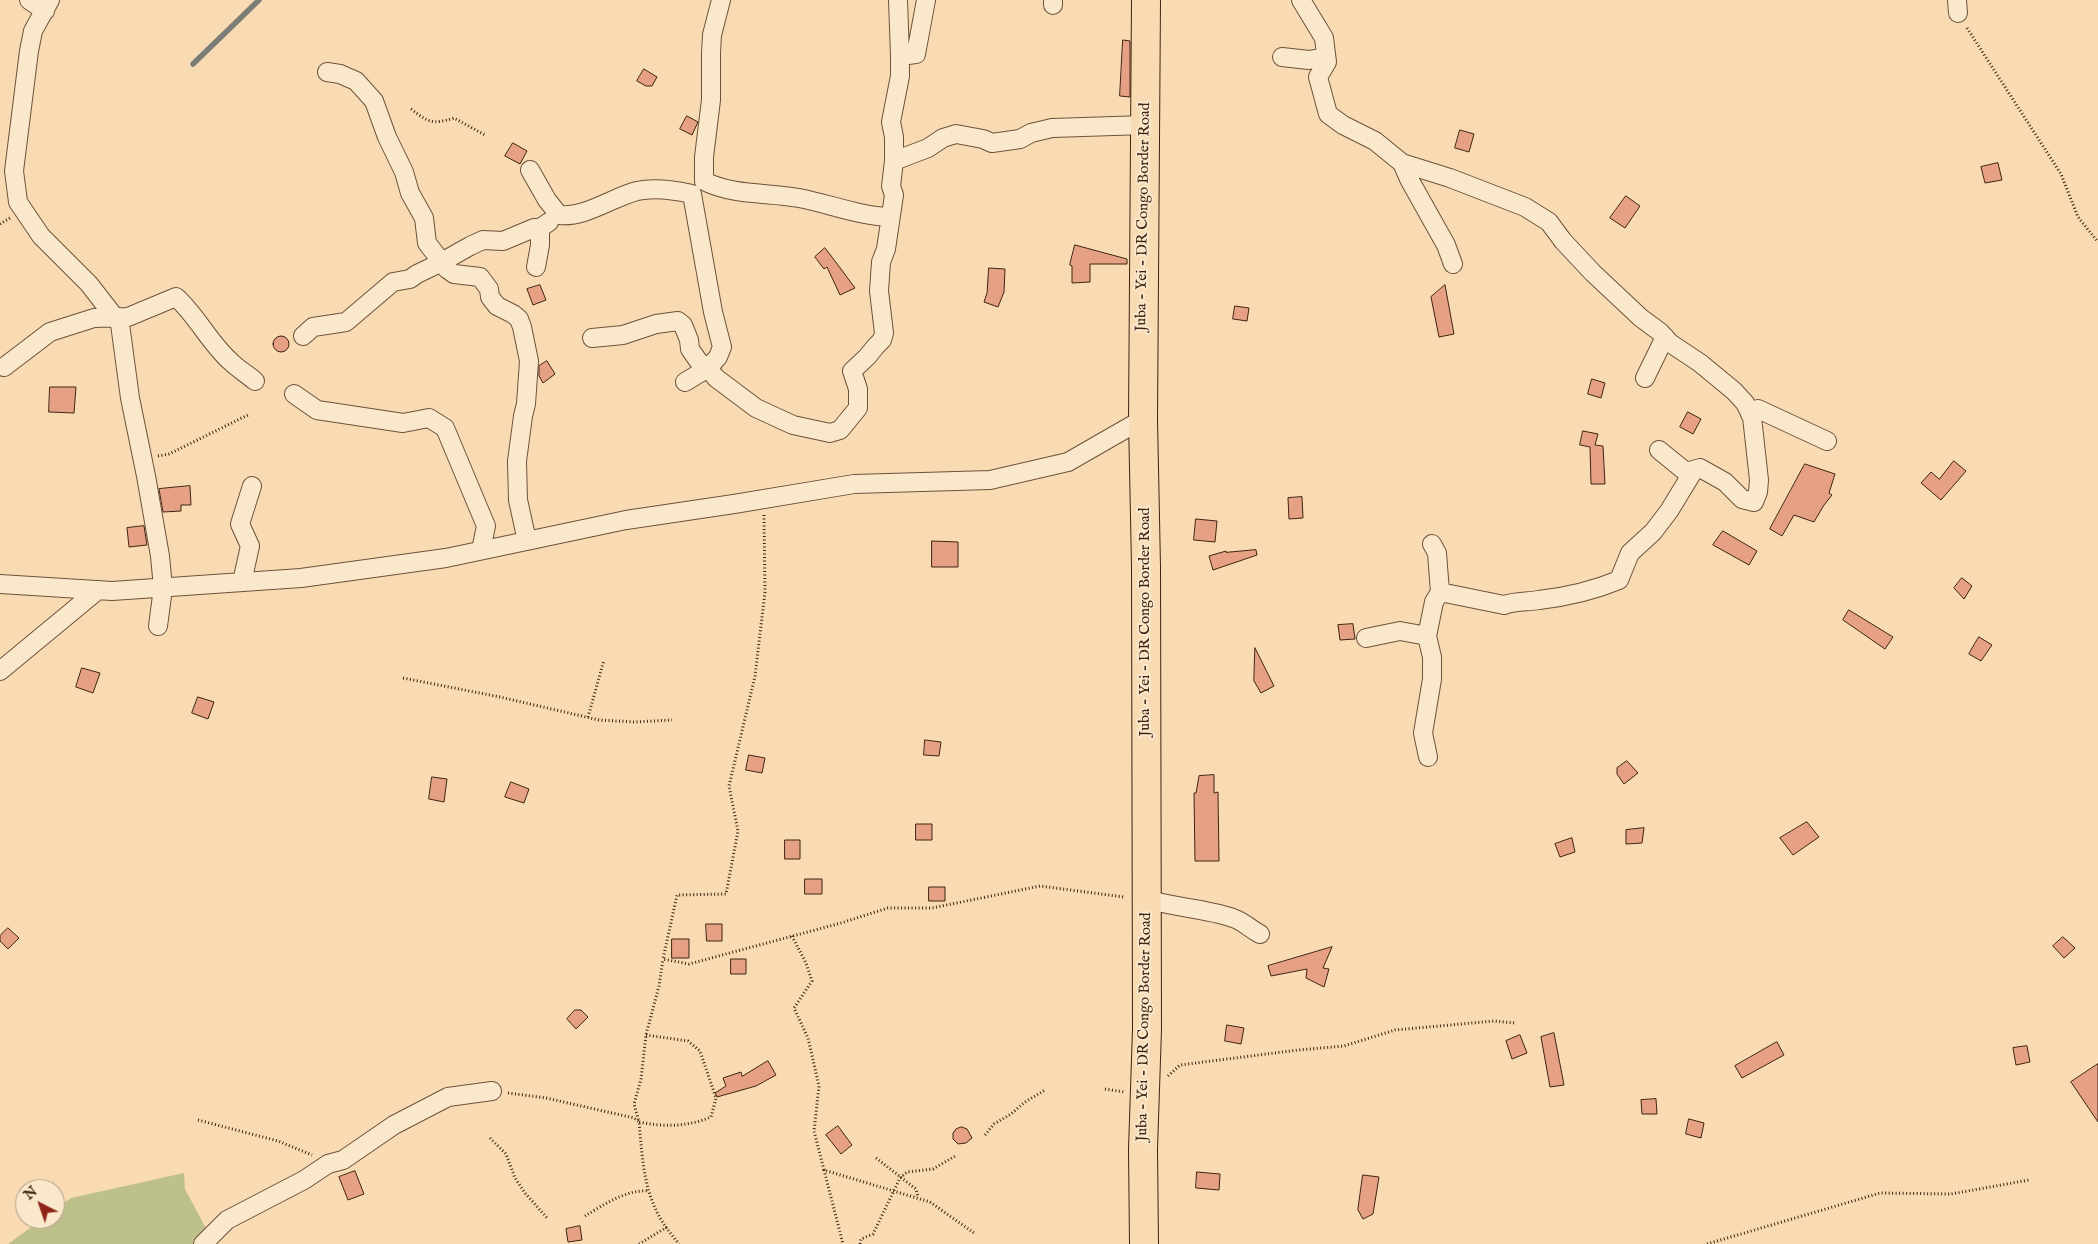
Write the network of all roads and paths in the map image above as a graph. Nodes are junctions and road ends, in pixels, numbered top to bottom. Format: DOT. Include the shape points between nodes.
graph roads {
  1 [pos="29,0"];
  2 [pos="721,0"];
  3 [pos="898,0"];
  4 [pos="926,0"];
  5 [pos="1146,0"];
  6 [pos="1301,0"];
  7 [pos="48,5"];
  8 [pos="1957,6"];
  9 [pos="900,56"];
  10 [pos="1282,57"];
  11 [pos="1326,57"];
  12 [pos="327,72"];
  13 [pos="411,109"];
  14 [pos="1145,125"];
  15 [pos="486,135"];
  16 [pos="894,161"];
  17 [pos="1402,163"];
  18 [pos="530,170"];
  19 [pos="559,215"];
  20 [pos="890,217"];
  21 [pos="540,228"];
  22 [pos="2098,242"];
  23 [pos="442,261"];
  24 [pos="1453,264"];
  25 [pos="536,267"];
  26 [pos="115,316"];
  27 [pos="303,336"];
  28 [pos="1664,336"];
  29 [pos="592,338"];
  30 [pos="4,367"];
  31 [pos="708,368"];
  32 [pos="1644,378"];
  33 [pos="255,381"];
  34 [pos="686,382"];
  35 [pos="294,394"];
  36 [pos="250,414"];
  37 [pos="1750,414"];
  38 [pos="1142,418"];
  39 [pos="1827,441"];
  40 [pos="1659,450"];
  41 [pos="143,459"];
  42 [pos="1694,470"];
  43 [pos="252,486"];
  44 [pos="764,499"];
  45 [pos="527,541"];
  46 [pos="1432,544"];
  47 [pos="482,550"];
  48 [pos="242,582"];
  49 [pos="0,584"];
  50 [pos="163,588"];
  51 [pos="98,590"];
  52 [pos="1440,592"];
  53 [pos="158,626"];
  54 [pos="1427,636"];
  55 [pos="1366,638"];
  56 [pos="604,660"];
  57 [pos="0,670"];
  58 [pos="403,678"];
  59 [pos="588,717"];
  60 [pos="672,720"];
  61 [pos="1428,757"];
  62 [pos="1147,900"];
  63 [pos="1260,934"];
  64 [pos="792,936"];
  65 [pos="663,959"];
  66 [pos="1515,1023"];
  67 [pos="646,1034"];
  68 [pos="1105,1089"];
  69 [pos="1145,1089"];
  70 [pos="1045,1090"];
  71 [pos="492,1091"];
  72 [pos="198,1120"];
  73 [pos="640,1122"];
  74 [pos="985,1134"];
  75 [pos="490,1138"];
  76 [pos="957,1155"];
  77 [pos="876,1158"];
  78 [pos="328,1164"];
  79 [pos="824,1170"];
  80 [pos="900,1178"];
  81 [pos="2029,1180"];
  82 [pos="894,1190"];
  83 [pos="649,1192"];
  84 [pos="918,1198"];
  85 [pos="585,1216"];
  86 [pos="548,1219"];
  87 [pos="667,1227"];
  88 [pos="974,1233"];
  89 [pos="203,1244"];
  90 [pos="639,1244"];
  91 [pos="679,1244"];
  92 [pos="843,1244"];
  93 [pos="860,1244"];
  94 [pos="1144,1244"];
  95 [pos="1707,1244"];
  1 -- 7 [label="street"];
  2 -- 20 [label="street" via="712,44 704,181 728,190 798,198 846,211"];
  3 -- 9 [label="street"];
  4 -- 9 [label="street" via="916,54"];
  5 -- 14 [label="main road, Juba - Yei - DR Congo Border Road"];
  6 -- 11 [label="street" via="1324,38"];
  7 -- 26 [label="street" via="33,31 14,171 18,202 42,236"];
  8 -- 22 [label="path" via="2061,174 2078,217"];
  9 -- 16 [label="street" via="900,76 891,122"];
  10 -- 11 [label="street" via="1309,60"];
  11 -- 17 [label="street" via="1327,62 1318,77 1328,114 1343,126 1375,141"];
  12 -- 23 [label="street" via="356,81 374,101 410,193 424,218 428,244"];
  13 -- 15 [label="path" via="427,121 454,118"];
  14 -- 16 [label="street" via="1052,128 1020,139 992,143 956,134"];
  14 -- 38 [label="main road, Juba - Yei - DR Congo Border Road"];
  16 -- 20 [label="street"];
  17 -- 24 [label="street"];
  17 -- 28 [label="street" via="1525,207 1549,222 1592,272"];
  18 -- 19 [label="street"];
  19 -- 21 [label="street"];
  19 -- 31 [label="street" via="598,207 647,190 670,189 692,194 722,347"];
  20 -- 31 [label="street" via="879,291 884,333 868,357 852,371 858,389 858,408 840,430 830,433 775,418 737,395"];
  21 -- 23 [label="street" via="502,240 483,240"];
  21 -- 25 [label="street"];
  23 -- 27 [label="street" via="410,279 392,282 346,322 313,327"];
  23 -- 45 [label="street" via="454,274 480,278 496,306 513,314 522,327 530,372 517,461 518,500"];
  26 -- 30 [label="street" via="94,318 50,332"];
  26 -- 33 [label="street" via="128,316 176,298 189,309 230,361"];
  26 -- 41 [label="street" via="120,324 130,398"];
  28 -- 32 [label="street"];
  28 -- 37 [label="street" via="1734,391"];
  29 -- 31 [label="street" via="623,335 656,324 678,321 689,340 690,349"];
  31 -- 34 [label="street"];
  35 -- 47 [label="street" via="317,410 404,423 429,418 445,428 486,526"];
  36 -- 41 [label="path" via="169,454"];
  37 -- 39 [label="street" via="1758,409"];
  37 -- 42 [label="street" via="1760,480 1754,502 1742,499 1725,482 1700,468"];
  38 -- 44 [label="street" via="1068,462 990,480 854,484"];
  38 -- 62 [label="main road, Juba - Yei - DR Congo Border Road"];
  40 -- 42 [label="street" via="1686,472"];
  41 -- 50 [label="street"];
  42 -- 52 [label="street" via="1664,518 1630,553 1619,580 1566,596 1504,605"];
  43 -- 48 [label="street" via="240,524 250,546"];
  44 -- 45 [label="street" via="626,520"];
  44 -- 65 [label="path" via="765,592 754,676 729,786 738,831 726,894 677,895"];
  45 -- 47 [label="street"];
  46 -- 52 [label="street" via="1437,553"];
  47 -- 48 [label="street" via="301,578"];
  48 -- 50 [label="street"];
  49 -- 51 [label="street"];
  50 -- 51 [label="street"];
  50 -- 53 [label="street"];
  51 -- 57 [label="street"];
  52 -- 54 [label="street" via="1434,602"];
  54 -- 55 [label="street" via="1400,631"];
  54 -- 61 [label="street" via="1432,657 1432,679 1423,732"];
  56 -- 59 [label="path"];
  58 -- 59 [label="path"];
  59 -- 60 [label="path" via="636,722"];
  62 -- 63 [label="street" via="1216,912 1235,918"];
  62 -- 64 [label="path" via="1040,886 932,908 888,908"];
  62 -- 69 [label="main road, Juba - Yei - DR Congo Border Road"];
  64 -- 65 [label="path" via="689,964"];
  64 -- 79 [label="path" via="812,981 794,1008 808,1038 819,1086 814,1130"];
  65 -- 67 [label="path"];
  66 -- 69 [label="path" via="1494,1021 1395,1030 1344,1046 1180,1066 1162,1082"];
  67 -- 73 [label="path" via="641,1079 634,1104"];
  67 -- 73 [label="path" via="688,1042 700,1050 716,1098 711,1117 696,1123 659,1126"];
  68 -- 69 [label="path" via="1134,1094"];
  69 -- 94 [label="main road, Juba - Yei - DR Congo Border Road"];
  70 -- 74 [label="path" via="994,1124"];
  71 -- 73 [label="path" via="546,1098"];
  71 -- 78 [label="street" via="448,1097 394,1125 342,1160"];
  72 -- 78 [label="path" via="278,1141"];
  73 -- 83 [label="path" via="642,1160"];
  75 -- 86 [label="path" via="506,1154 525,1194"];
  76 -- 80 [label="path" via="933,1169 907,1172"];
  77 -- 80 [label="path"];
  78 -- 89 [label="street" via="227,1220"];
  79 -- 82 [label="path"];
  79 -- 92 [label="path"];
  80 -- 82 [label="path"];
  80 -- 84 [label="path" via="916,1189"];
  81 -- 95 [label="path" via="1951,1194 1880,1193"];
  82 -- 84 [label="path"];
  82 -- 93 [label="path" via="873,1234 861,1239"];
  83 -- 85 [label="path" via="639,1190 601,1205"];
  83 -- 87 [label="path"];
  84 -- 88 [label="path" via="930,1202"];
  87 -- 90 [label="path"];
  87 -- 91 [label="path"];
}
